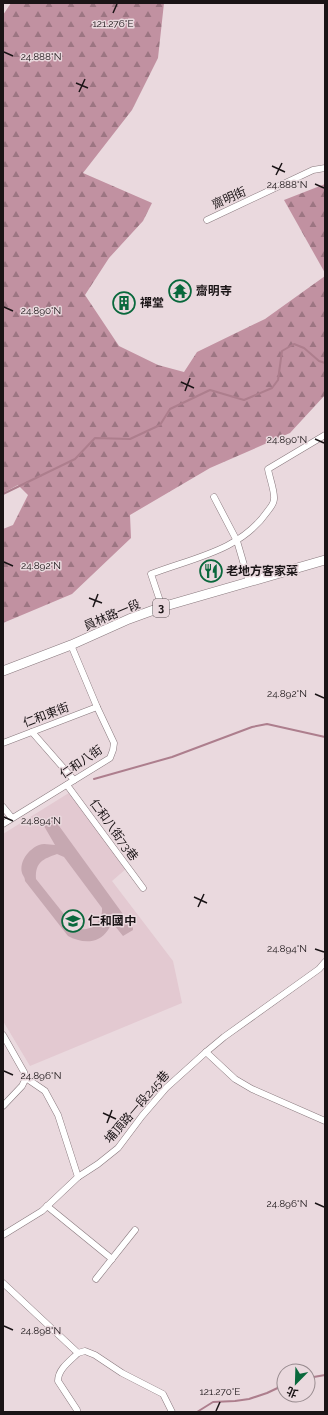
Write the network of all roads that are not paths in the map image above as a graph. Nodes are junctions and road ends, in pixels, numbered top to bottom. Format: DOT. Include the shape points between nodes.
graph roads {
  1 [pos="325,168"];
  2 [pos="207,220"];
  3 [pos="325,435"];
  4 [pos="214,497"];
  5 [pos="237,541"];
  6 [pos="325,560"];
  7 [pos="249,582"];
  8 [pos="162,607"];
  9 [pos="71,645"];
  10 [pos="3,671"];
  11 [pos="97,707"];
  12 [pos="32,732"];
  13 [pos="3,743"];
  14 [pos="74,780"];
  15 [pos="67,785"];
  16 [pos="3,807"];
  17 [pos="12,818"];
  18 [pos="3,824"];
  19 [pos="143,888"];
  20 [pos="325,962"];
  21 [pos="3,1036"];
  22 [pos="206,1052"];
  23 [pos="26,1078"];
  24 [pos="3,1106"];
  25 [pos="325,1121"];
  26 [pos="78,1177"];
  27 [pos="47,1206"];
  28 [pos="135,1230"];
  29 [pos="3,1235"];
  30 [pos="112,1259"];
  31 [pos="96,1280"];
  32 [pos="3,1283"];
  33 [pos="78,1353"];
  34 [pos="77,1412"];
  35 [pos="172,1412"];
  1 -- 2 [label="street, 齋明街" via="313,170"];
  3 -- 5 [label="street" via="268,469 273,504"];
  4 -- 5 [label="street"];
  5 -- 7 [label="street"];
  5 -- 8 [label="street" via="218,551 151,574"];
  6 -- 7 [label="main road, 員林路一段 / 3"];
  7 -- 8 [label="main road, 員林路一段 / 3"];
  8 -- 9 [label="main road, 員林路一段 / 3"];
  9 -- 10 [label="main road, 員林路一段 / 3"];
  9 -- 11 [label="street, 仁和八街"];
  11 -- 12 [label="street, 仁和東街"];
  11 -- 14 [label="street, 仁和八街" via="114,743 113,750 110,758"];
  12 -- 13 [label="street, 仁和東街"];
  12 -- 14 [label="street"];
  14 -- 15 [label="street, 仁和八街"];
  15 -- 17 [label="street, 仁和八街"];
  15 -- 19 [label="street, 仁和八街73巷"];
  16 -- 17 [label="street"];
  17 -- 18 [label="street, 仁和八街"];
  20 -- 22 [label="street, 埔頂路一段245巷"];
  21 -- 23 [label="street"];
  22 -- 25 [label="street" via="234,1079"];
  22 -- 26 [label="street, 埔頂路一段245巷" via="166,1088 118,1148"];
  23 -- 24 [label="street"];
  23 -- 26 [label="street" via="45,1091 58,1116"];
  26 -- 27 [label="street, 埔頂路一段245巷"];
  27 -- 29 [label="street, 埔頂路一段245巷"];
  27 -- 30 [label="street"];
  28 -- 30 [label="street"];
  30 -- 31 [label="street"];
  32 -- 33 [label="street"];
  33 -- 34 [label="street" via="61,1369 58,1376 58,1381"];
  33 -- 35 [label="street" via="85,1350 163,1394"];
}
